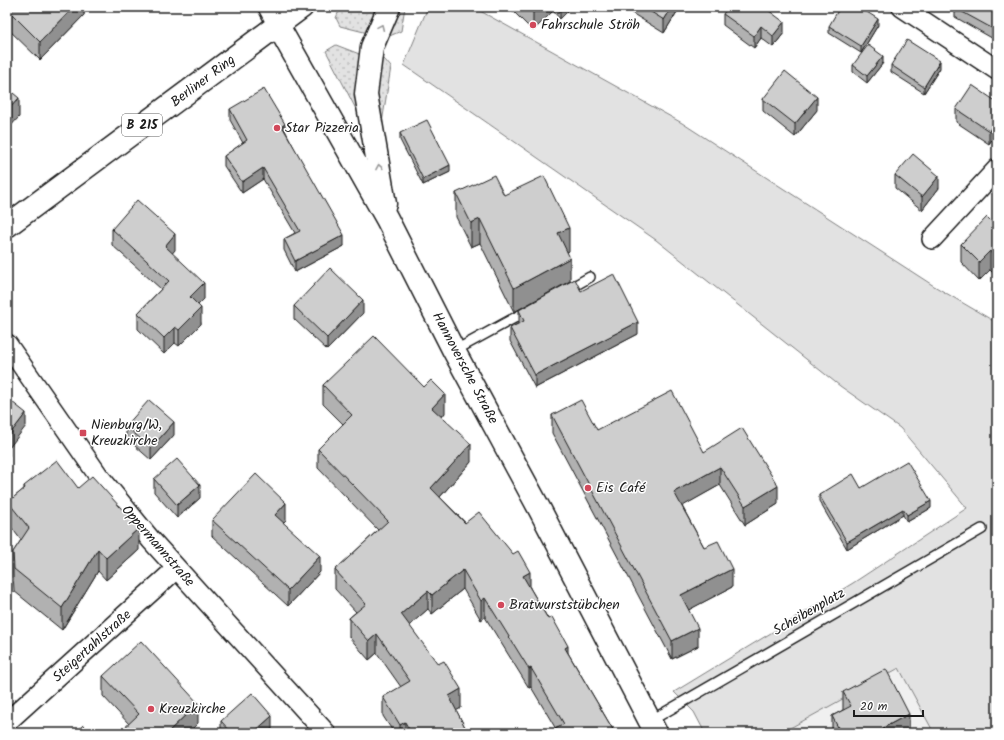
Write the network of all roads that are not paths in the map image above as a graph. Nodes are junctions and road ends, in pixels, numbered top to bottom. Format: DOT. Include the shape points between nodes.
graph roads {
  1 [pos="302,7"];
  2 [pos="390,7"];
  3 [pos="902,7"];
  4 [pos="272,16"];
  5 [pos="997,70"];
  6 [pos="997,169"];
  7 [pos="388,219"];
  8 [pos="7,226"];
  9 [pos="932,239"];
  10 [pos="590,277"];
  11 [pos="556,296"];
  12 [pos="535,307"];
  13 [pos="7,344"];
  14 [pos="454,351"];
  15 [pos="982,529"];
  16 [pos="176,568"];
  17 [pos="7,722"];
  18 [pos="653,727"];
  19 [pos="326,733"];
  1 -- 4 [label="street, Berliner Ring / B 215"];
  7 -- 2 [label="street, one-way" via="366,94 372,47"];
  3 -- 5 [label="street"];
  4 -- 7 [label="street, Hannoversche Straße"];
  4 -- 8 [label="street, Berliner Ring / B 215"];
  6 -- 9 [label="street"];
  7 -- 14 [label="street, Hannoversche Straße"];
  10 -- 11 [label="lane"];
  12 -- 14 [label="lane"];
  13 -- 16 [label="street, Oppermannstraße" via="98,475"];
  14 -- 18 [label="street, Hannoversche Straße"];
  15 -- 18 [label="lane, Scheibenplatz"];
  16 -- 17 [label="street, Steigertahlstraße"];
  16 -- 19 [label="street, Oppermannstraße"];
}
